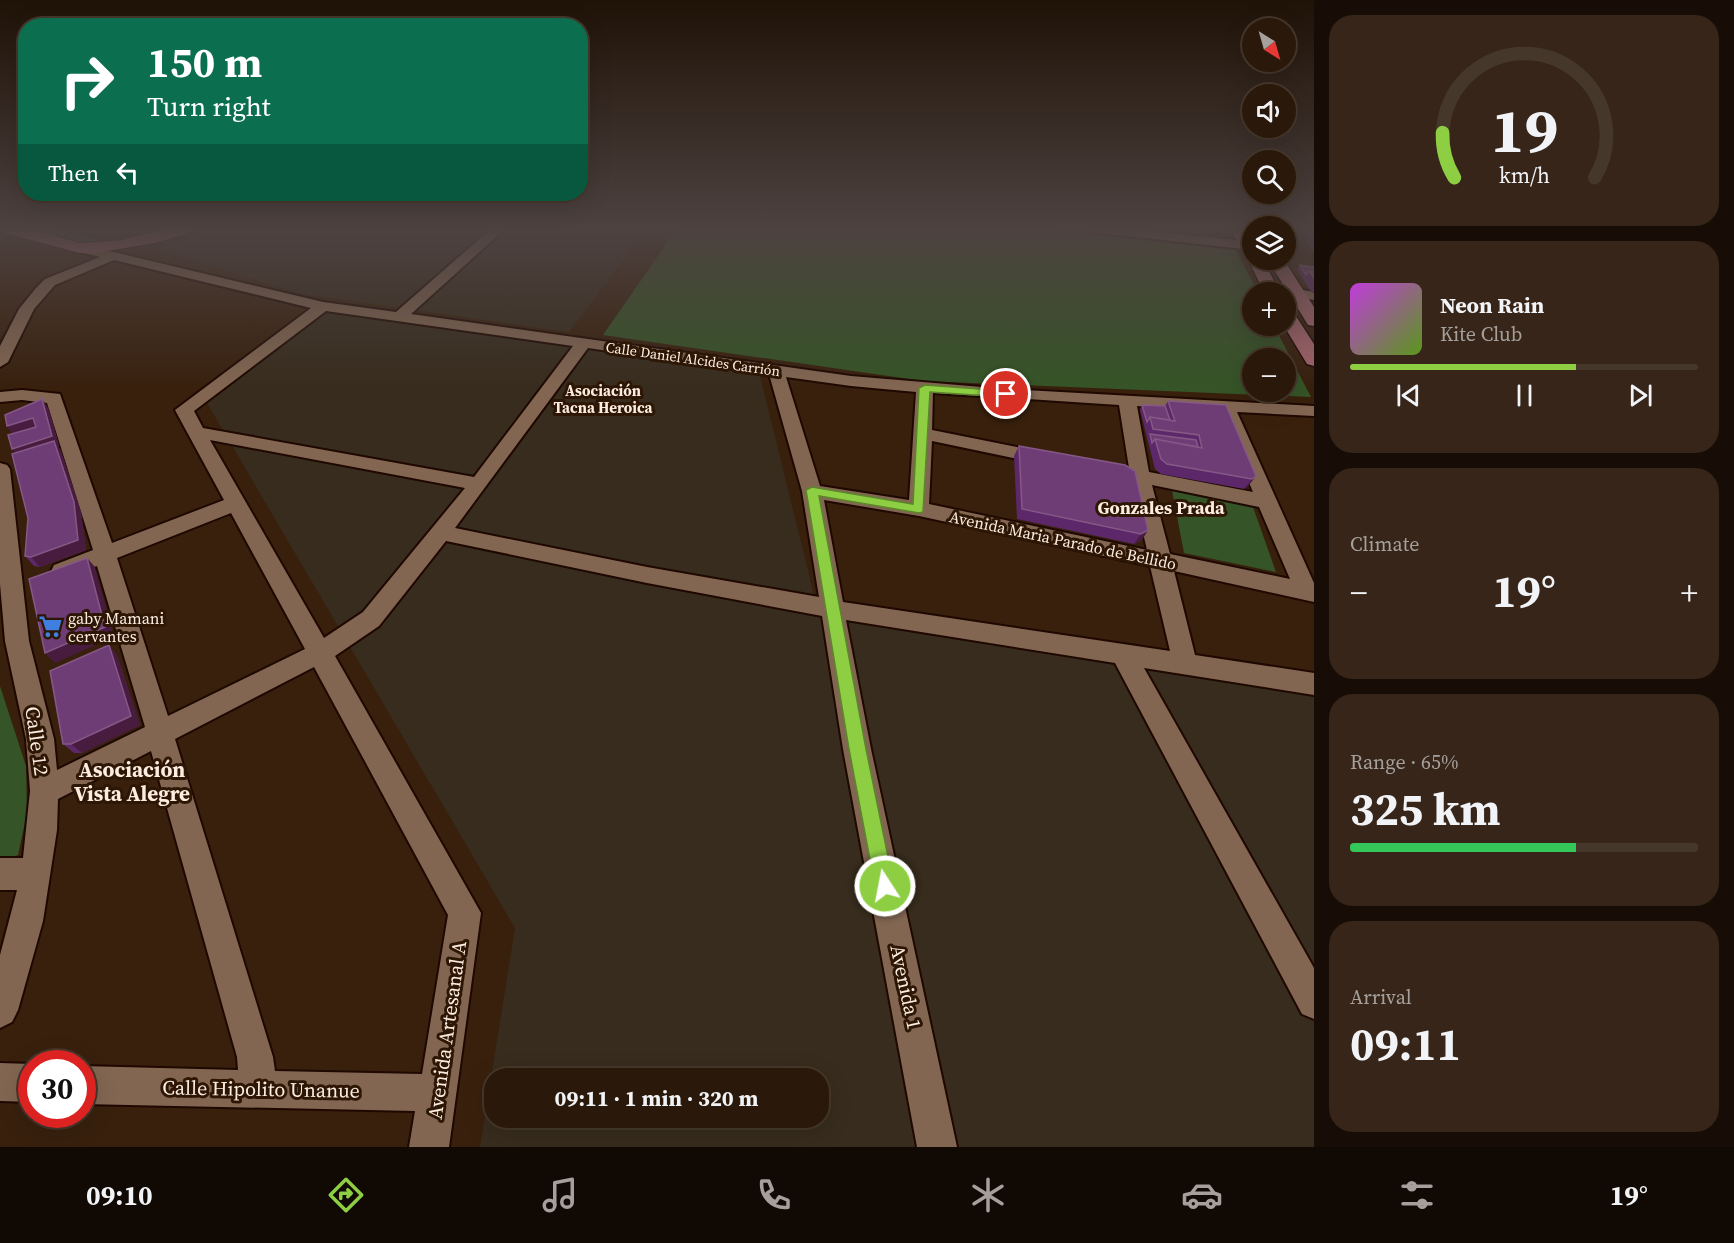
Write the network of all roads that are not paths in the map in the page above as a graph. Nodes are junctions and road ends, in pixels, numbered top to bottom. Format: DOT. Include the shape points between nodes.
graph roads {
  1 [pos="53,281"];
  2 [pos="220,281"];
  3 [pos="440,281"];
  4 [pos="1296,293"];
  5 [pos="1314,296"];
  6 [pos="323,306"];
  7 [pos="399,317"];
  8 [pos="1314,321"];
  9 [pos="1296,330"];
  10 [pos="583,344"];
  11 [pos="4,353"];
  12 [pos="1314,360"];
  13 [pos="776,370"];
  14 [pos="925,388"];
  15 [pos="0,397"];
  16 [pos="1127,402"];
  17 [pos="1226,407"];
  18 [pos="1314,411"];
  19 [pos="196,432"];
  20 [pos="923,434"];
  21 [pos="1060,461"];
  22 [pos="1094,468"];
  23 [pos="0,470"];
  24 [pos="1140,476"];
  25 [pos="479,483"];
  26 [pos="812,490"];
  27 [pos="1268,502"];
  28 [pos="236,503"];
  29 [pos="2,507"];
  30 [pos="919,509"];
  31 [pos="440,532"];
  32 [pos="106,554"];
  33 [pos="1161,562"];
  34 [pos="18,587"];
  35 [pos="1310,592"];
  36 [pos="833,609"];
  37 [pos="320,653"];
  38 [pos="1122,654"];
  39 [pos="1185,664"];
  40 [pos="1314,684"];
  41 [pos="162,733"];
  42 [pos="44,791"];
  43 [pos="0,874"];
  44 [pos="36,874"];
  45 [pos="1314,1002"];
  46 [pos="0,1010"];
  47 [pos="0,1082"];
  48 [pos="18,1083"];
  49 [pos="96,1084"];
  50 [pos="259,1089"];
  51 [pos="439,1093"];
  52 [pos="429,1147"];
  53 [pos="937,1147"];
  1 -- 11 [label="street" via="25,309"];
  2 -- 6 [label="street, Calle Daniel Alcides Carrión"];
  3 -- 7 [label="street"];
  4 -- 5 [label="street"];
  4 -- 8 [label="main road"];
  6 -- 7 [label="street, Calle Daniel Alcides Carrión"];
  6 -- 19 [label="street" via="184,410"];
  7 -- 10 [label="street, Calle Daniel Alcides Carrión"];
  9 -- 12 [label="main road"];
  10 -- 13 [label="street, Calle Daniel Alcides Carrión"];
  10 -- 25 [label="street"];
  13 -- 14 [label="street, Calle Daniel Alcides Carrión"];
  13 -- 26 [label="street, Avenida 1"];
  14 -- 16 [label="street, Calle Daniel Alcides Carrión"];
  14 -- 20 [label="street"];
  15 -- 32 [label="street" via="54,398"];
  16 -- 17 [label="street, Calle Daniel Alcides Carrión"];
  16 -- 24 [label="street"];
  17 -- 18 [label="street, Calle Daniel Alcides Carrión"];
  17 -- 27 [label="street"];
  19 -- 25 [label="street"];
  19 -- 28 [label="street"];
  20 -- 21 [label="street"];
  20 -- 30 [label="street"];
  22 -- 24 [label="street"];
  23 -- 29 [label="street, Calle 12"];
  24 -- 27 [label="street"];
  24 -- 33 [label="street"];
  25 -- 31 [label="street"];
  26 -- 30 [label="street, Avenida Maria Parado de Bellido"];
  26 -- 36 [label="street, Avenida 1"];
  27 -- 35 [label="street"];
  28 -- 32 [label="street"];
  28 -- 37 [label="street"];
  29 -- 34 [label="street, Calle 12"];
  30 -- 33 [label="street, Avenida Maria Parado de Bellido"];
  31 -- 36 [label="street"];
  31 -- 37 [label="street" via="371,619"];
  32 -- 34 [label="street"];
  32 -- 41 [label="street"];
  33 -- 35 [label="street, Avenida Maria Parado de Bellido"];
  33 -- 39 [label="street"];
  34 -- 42 [label="street, Calle 12" via="17,641 40,739"];
  36 -- 38 [label="street"];
  36 -- 53 [label="street, Avenida 1" via="857,749"];
  37 -- 41 [label="street"];
  37 -- 51 [label="street, Avenida Artesanal A" via="465,913"];
  38 -- 39 [label="street"];
  38 -- 45 [label="street"];
  39 -- 40 [label="street"];
  41 -- 42 [label="street"];
  41 -- 50 [label="street" via="255,1057"];
  42 -- 44 [label="street, Calle 12"];
  43 -- 44 [label="street"];
  44 -- 46 [label="street, Calle 12" via="27,921"];
  47 -- 48 [label="street"];
  49 -- 50 [label="street, Calle Hipolito Unanue"];
  50 -- 51 [label="street, Calle Hipolito Unanue"];
  51 -- 52 [label="street, Avenida Artesanal A"];
}
